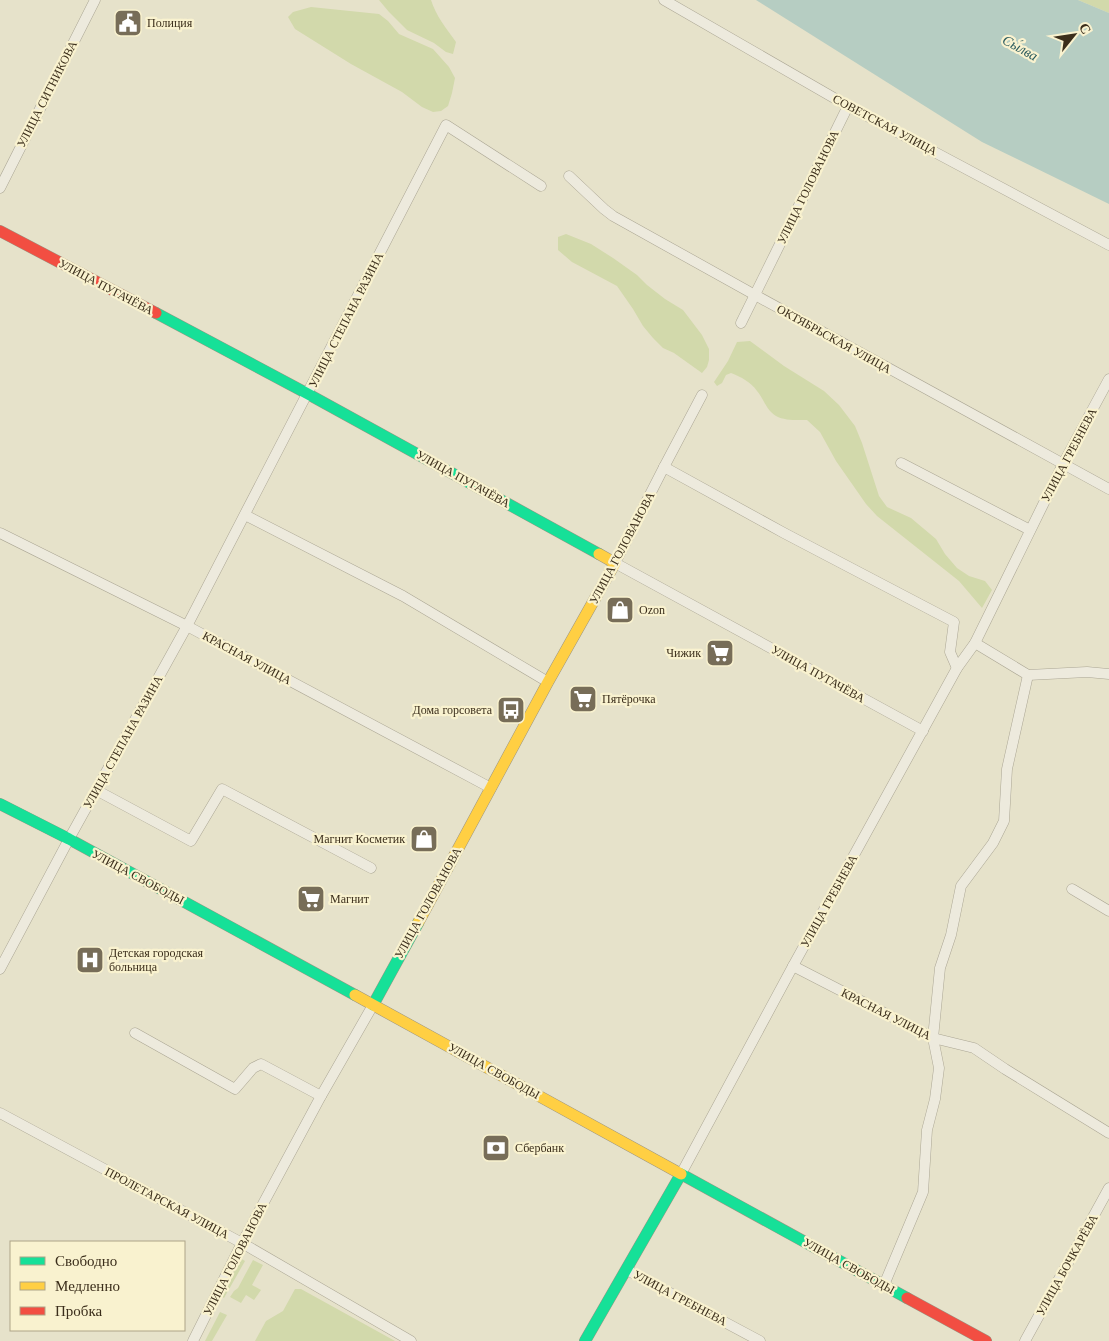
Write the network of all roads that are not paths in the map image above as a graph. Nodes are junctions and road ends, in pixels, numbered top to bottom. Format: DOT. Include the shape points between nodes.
graph roads {
  1 [pos="95,0"];
  2 [pos="664,0"];
  3 [pos="848,106"];
  4 [pos="569,176"];
  5 [pos="541,186"];
  6 [pos="0,188"];
  7 [pos="0,231"];
  8 [pos="1109,245"];
  9 [pos="755,295"];
  10 [pos="741,322"];
  11 [pos="1109,379"];
  12 [pos="308,394"];
  13 [pos="702,395"];
  14 [pos="901,463"];
  15 [pos="1063,464"];
  16 [pos="664,467"];
  17 [pos="1109,489"];
  18 [pos="245,515"];
  19 [pos="1030,530"];
  20 [pos="0,533"];
  21 [pos="615,563"];
  22 [pos="187,626"];
  23 [pos="975,643"];
  24 [pos="957,668"];
  25 [pos="1109,674"];
  26 [pos="1028,675"];
  27 [pos="548,682"];
  28 [pos="923,731"];
  29 [pos="491,788"];
  30 [pos="96,790"];
  31 [pos="0,804"];
  32 [pos="69,839"];
  33 [pos="370,868"];
  34 [pos="1072,889"];
  35 [pos="1109,911"];
  36 [pos="793,966"];
  37 [pos="0,969"];
  38 [pos="373,1005"];
  39 [pos="135,1033"];
  40 [pos="933,1038"];
  41 [pos="320,1096"];
  42 [pos="0,1113"];
  43 [pos="1109,1133"];
  44 [pos="681,1174"];
  45 [pos="1109,1188"];
  46 [pos="242,1243"];
  47 [pos="626,1270"];
  48 [pos="884,1285"];
  49 [pos="193,1341"];
  50 [pos="411,1341"];
  51 [pos="586,1341"];
  52 [pos="760,1341"];
  53 [pos="986,1341"];
  54 [pos="1025,1341"];
  1 -- 6 [label="street, УЛИЦА СИТНИКОВА"];
  2 -- 3 [label="street, СОВЕТСКАЯ УЛИЦА"];
  3 -- 8 [label="street, СОВЕТСКАЯ УЛИЦА"];
  3 -- 9 [label="street, УЛИЦА ГОЛОВАНОВА"];
  4 -- 9 [label="street, ОКТЯБРЬСКАЯ УЛИЦА" via="613,216"];
  5 -- 12 [label="street, УЛИЦА СТЕПАНА РАЗИНА" via="446,125"];
  7 -- 12 [label="street, УЛИЦА ПУГАЧЁВА"];
  9 -- 10 [label="street, УЛИЦА ГОЛОВАНОВА"];
  9 -- 15 [label="street, ОКТЯБРЬСКАЯ УЛИЦА"];
  11 -- 15 [label="street, УЛИЦА ГРЕБНЕВА"];
  12 -- 18 [label="street, УЛИЦА СТЕПАНА РАЗИНА"];
  12 -- 21 [label="street, УЛИЦА ПУГАЧЁВА"];
  13 -- 16 [label="street, УЛИЦА ГОЛОВАНОВА"];
  14 -- 19 [label="street"];
  15 -- 17 [label="street, ОКТЯБРЬСКАЯ УЛИЦА"];
  15 -- 19 [label="street, УЛИЦА ГРЕБНЕВА"];
  16 -- 21 [label="street, УЛИЦА ГОЛОВАНОВА"];
  16 -- 24 [label="street" via="954,622 950,652"];
  18 -- 22 [label="street, УЛИЦА СТЕПАНА РАЗИНА"];
  18 -- 27 [label="street" via="403,596"];
  19 -- 23 [label="street, УЛИЦА ГРЕБНЕВА"];
  20 -- 22 [label="street, КРАСНАЯ УЛИЦА"];
  21 -- 27 [label="street, УЛИЦА ГОЛОВАНОВА"];
  21 -- 28 [label="street, УЛИЦА ПУГАЧЁВА"];
  22 -- 29 [label="street, КРАСНАЯ УЛИЦА"];
  22 -- 30 [label="street, УЛИЦА СТЕПАНА РАЗИНА"];
  23 -- 24 [label="street, УЛИЦА ГРЕБНЕВА"];
  23 -- 26 [label="street"];
  24 -- 28 [label="street, УЛИЦА ГРЕБНЕВА"];
  25 -- 26 [label="street"];
  26 -- 40 [label="street" via="1006,769 1004,821 993,843 961,886 940,968"];
  27 -- 29 [label="street, УЛИЦА ГОЛОВАНОВА"];
  28 -- 36 [label="street, УЛИЦА ГРЕБНЕВА"];
  29 -- 38 [label="street, УЛИЦА ГОЛОВАНОВА"];
  30 -- 32 [label="street, УЛИЦА СТЕПАНА РАЗИНА"];
  30 -- 33 [label="street" via="191,841 222,790"];
  31 -- 32 [label="street, УЛИЦА СВОБОДЫ"];
  32 -- 37 [label="street, УЛИЦА СТЕПАНА РАЗИНА"];
  32 -- 38 [label="street, УЛИЦА СВОБОДЫ"];
  34 -- 35 [label="street"];
  36 -- 40 [label="street, КРАСНАЯ УЛИЦА"];
  36 -- 44 [label="street, УЛИЦА ГРЕБНЕВА"];
  38 -- 41 [label="street, УЛИЦА ГОЛОВАНОВА"];
  38 -- 44 [label="street, УЛИЦА СВОБОДЫ"];
  39 -- 41 [label="street" via="235,1089 252,1068 261,1064"];
  40 -- 43 [label="street, КРАСНАЯ УЛИЦА" via="974,1048"];
  40 -- 48 [label="street" via="939,1068 927,1130 923,1192"];
  41 -- 46 [label="street, УЛИЦА ГОЛОВАНОВА"];
  42 -- 46 [label="street, ПРОЛЕТАРСКАЯ УЛИЦА"];
  44 -- 47 [label="street, УЛИЦА ГРЕБНЕВА"];
  44 -- 48 [label="street, УЛИЦА СВОБОДЫ"];
  45 -- 54 [label="street, УЛИЦА БОЧКАРЁВА"];
  46 -- 49 [label="street, УЛИЦА ГОЛОВАНОВА"];
  46 -- 50 [label="street, ПРОЛЕТАРСКАЯ УЛИЦА"];
  47 -- 51 [label="street, УЛИЦА ГРЕБНЕВА"];
  47 -- 52 [label="street, УЛИЦА ГРЕБНЕВА"];
  48 -- 53 [label="street, УЛИЦА СВОБОДЫ"];
}
